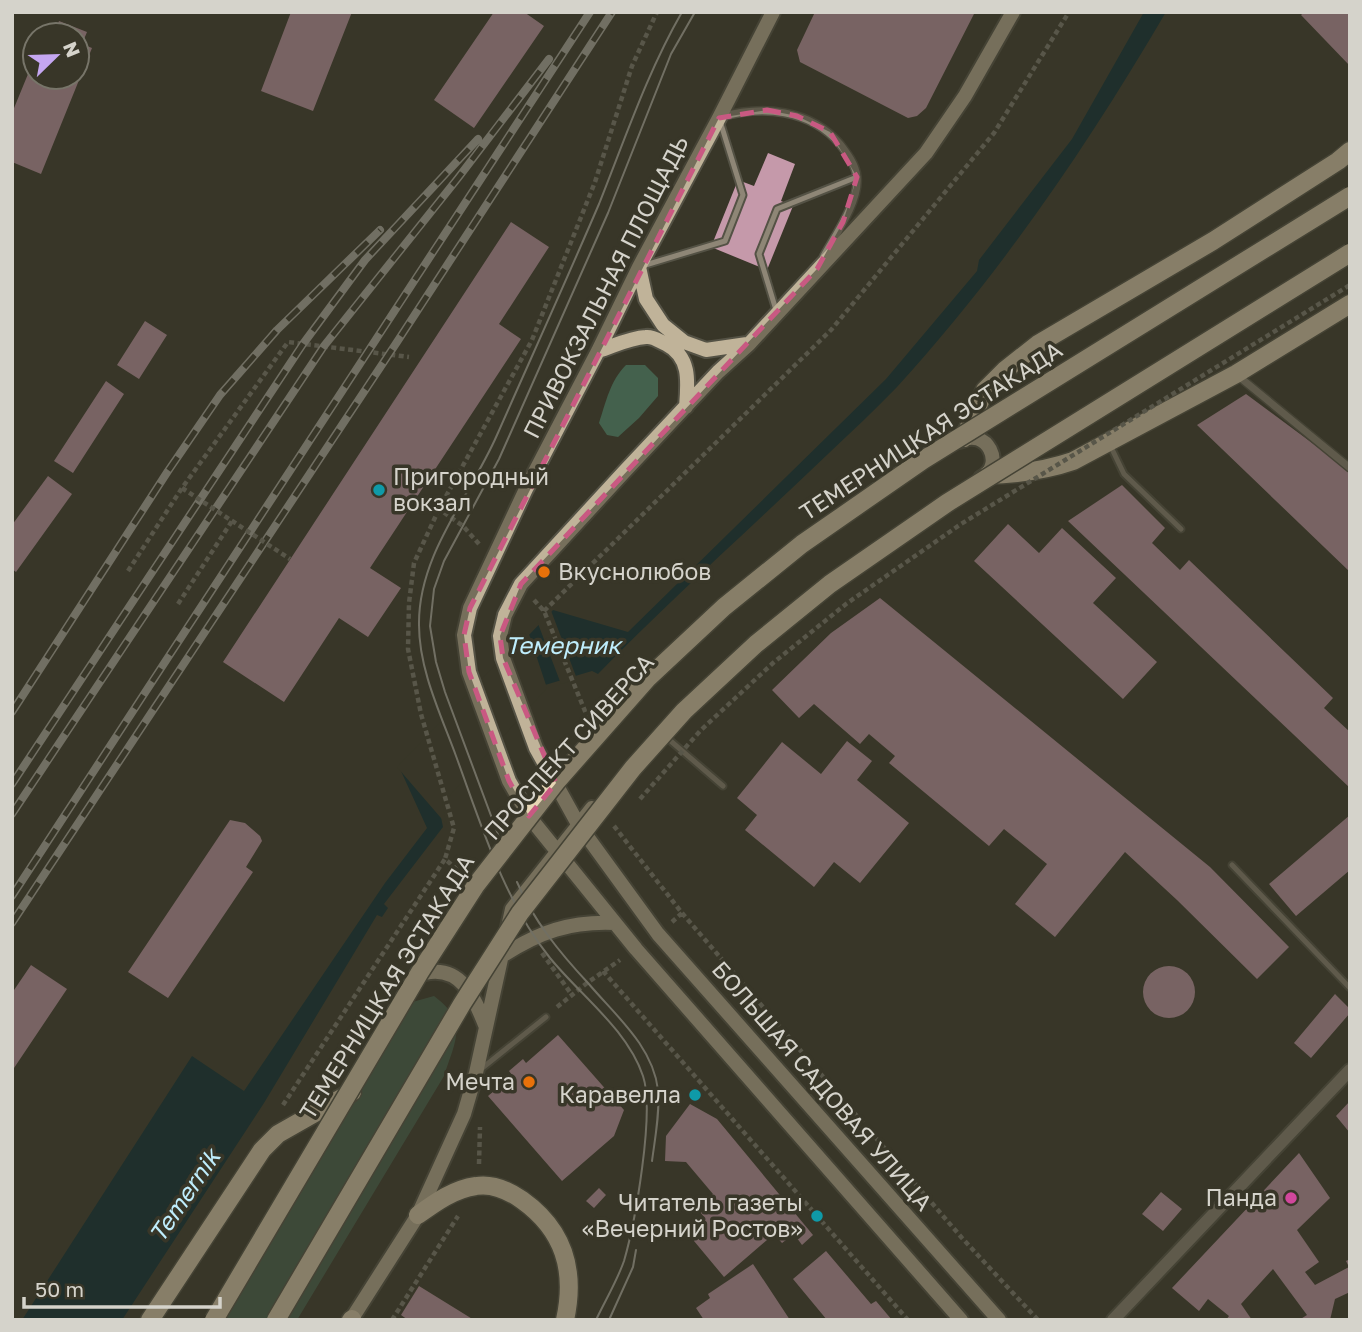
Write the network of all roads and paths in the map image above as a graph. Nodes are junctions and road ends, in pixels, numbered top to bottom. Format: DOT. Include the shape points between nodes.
graph roads {
  1 [pos="657,12"];
  2 [pos="773,12"];
  3 [pos="1013,12"];
  4 [pos="1069,12"];
  5 [pos="719,118"];
  6 [pos="1350,151"];
  7 [pos="857,177"];
  8 [pos="1350,196"];
  9 [pos="1350,253"];
  10 [pos="639,267"];
  11 [pos="817,269"];
  12 [pos="1350,285"];
  13 [pos="1350,304"];
  14 [pos="776,313"];
  15 [pos="749,344"];
  16 [pos="598,352"];
  17 [pos="409,357"];
  18 [pos="1236,374"];
  19 [pos="686,407"];
  20 [pos="964,438"];
  21 [pos="1109,442"];
  22 [pos="1350,468"];
  23 [pos="988,475"];
  24 [pos="182,488"];
  25 [pos="439,509"];
  26 [pos="232,521"];
  27 [pos="1181,529"];
  28 [pos="290,559"];
  29 [pos="493,559"];
  30 [pos="128,571"];
  31 [pos="178,604"];
  32 [pos="581,705"];
  33 [pos="659,731"];
  34 [pos="723,786"];
  35 [pos="559,789"];
  36 [pos="639,799"];
  37 [pos="622,819"];
  38 [pos="531,820"];
  39 [pos="578,824"];
  40 [pos="613,829"];
  41 [pos="557,851"];
  42 [pos="445,859"];
  43 [pos="1232,866"];
  44 [pos="478,887"];
  45 [pos="682,914"];
  46 [pos="615,923"];
  47 [pos="502,956"];
  48 [pos="603,971"];
  49 [pos="425,973"];
  50 [pos="1350,988"];
  51 [pos="546,1017"];
  52 [pos="485,1025"];
  53 [pos="1350,1070"];
  54 [pos="476,1073"];
  55 [pos="355,1090"];
  56 [pos="281,1107"];
  57 [pos="466,1212"];
  58 [pos="418,1215"];
  59 [pos="459,1215"];
  60 [pos="351,1319"];
  61 [pos="150,1320"];
  62 [pos="214,1320"];
  63 [pos="222,1320"];
  64 [pos="276,1320"];
  65 [pos="565,1320"];
  66 [pos="908,1320"];
  67 [pos="961,1320"];
  68 [pos="999,1320"];
  69 [pos="1038,1320"];
  70 [pos="1113,1320"];
  1 -- 25 [label="path" via="632,66 595,182 532,340"];
  2 -- 5 [label="main road, ПРИВОКЗАЛЬНАЯ ПЛОЩАДЬ"];
  3 -- 11 [label="main road" via="926,153"];
  4 -- 32 [label="path" via="994,132 831,330 544,611"];
  5 -- 7 [label="street" via="767,110 797,116 830,132 848,154"];
  5 -- 10 [label="main road, ПРИВОКЗАЛЬНАЯ ПЛОЩАДЬ"];
  5 -- 10 [label="lane" via="743,195 725,241"];
  6 -- 20 [label="main road" via="1213,242 1038,344 985,390"];
  7 -- 11 [label="street" via="843,222"];
  7 -- 14 [label="lane" via="777,209 758,254"];
  8 -- 62 [label="main road, ТЕМЕРНИЦКАЯ ЭСТАКАДА, bridge" via="923,460 802,544 724,607 647,679 557,781 475,885"];
  9 -- 64 [label="main road, bridge" via="947,502 830,584 684,711 633,768 520,913"];
  10 -- 15 [label="main road" via="646,299 663,325 684,342 706,350"];
  10 -- 16 [label="main road, ПРИВОКЗАЛЬНАЯ ПЛОЩАДЬ"];
  11 -- 14 [label="main road"];
  12 -- 36 [label="path, bridge" via="961,524 846,604 701,730"];
  13 -- 18 [label="main road"];
  14 -- 15 [label="main road"];
  15 -- 19 [label="main road"];
  16 -- 19 [label="main road" via="650,336 673,348 685,361"];
  16 -- 29 [label="main road, ПРИВОКЗАЛЬНАЯ ПЛОЩАДЬ"];
  17 -- 24 [label="path" via="288,342"];
  18 -- 21 [label="main road"];
  18 -- 22 [label="street"];
  19 -- 35 [label="main road" via="521,584 505,615 500,636 503,659 536,748"];
  20 -- 23 [label="main road" via="983,440 991,451 993,464"];
  20 -- 35 [label="main road, ПРОСПЕКТ СИВЕРСА" via="806,550 729,612 651,685"];
  21 -- 23 [label="main road" via="1050,469"];
  21 -- 27 [label="lane" via="1124,474"];
  23 -- 33 [label="main road" via="944,498 828,579 752,640"];
  24 -- 26 [label="path, bridge"];
  24 -- 30 [label="path"];
  25 -- 29 [label="path" via="463,526"];
  25 -- 42 [label="path" via="414,563 408,649 421,715 454,828"];
  26 -- 28 [label="path, bridge"];
  26 -- 31 [label="path"];
  29 -- 38 [label="main road, ПРИВОКЗАЛЬНАЯ ПЛОЩАДЬ" via="470,608 464,635 469,672 509,781"];
  33 -- 34 [label="lane"];
  33 -- 39 [label="main road"];
  35 -- 38 [label="main road, ПРОСПЕКТ СИВЕРСА"];
  35 -- 39 [label="main road"];
  37 -- 40 [label="path"];
  38 -- 41 [label="main road, ПРИВОКЗАЛЬНАЯ ПЛОЩАДЬ"];
  38 -- 44 [label="main road, ПРОСПЕКТ СИВЕРСА"];
  39 -- 41 [label="main road"];
  39 -- 68 [label="main road, БОЛЬШАЯ САДОВАЯ УЛИЦА" via="658,934"];
  41 -- 46 [label="main road, ПРИВОКЗАЛЬНАЯ ПЛОЩАДЬ"];
  41 -- 47 [label="main road" via="512,909"];
  42 -- 44 [label="path"];
  42 -- 56 [label="path"];
  43 -- 50 [label="lane"];
  44 -- 49 [label="main road, ПРОСПЕКТ СИВЕРСА"];
  45 -- 69 [label="path"];
  46 -- 47 [label="main road" via="566,926 531,938"];
  46 -- 67 [label="main road"];
  47 -- 52 [label="main road"];
  48 -- 66 [label="path"];
  49 -- 52 [label="main road" via="438,970 464,984"];
  49 -- 55 [label="main road, ПРОСПЕКТ СИВЕРСА"];
  51 -- 54 [label="lane"];
  52 -- 54 [label="main road"];
  53 -- 70 [label="street"];
  54 -- 58 [label="main road" via="464,1114"];
  55 -- 61 [label="main road" via="278,1134 261,1150"];
  55 -- 63 [label="main road, ПРОСПЕКТ СИВЕРСА"];
  57 -- 59 [label="path"];
  58 -- 60 [label="main road"];
  58 -- 65 [label="main road" via="448,1194 478,1185 507,1189 542,1214 563,1247 568,1278"];
}
